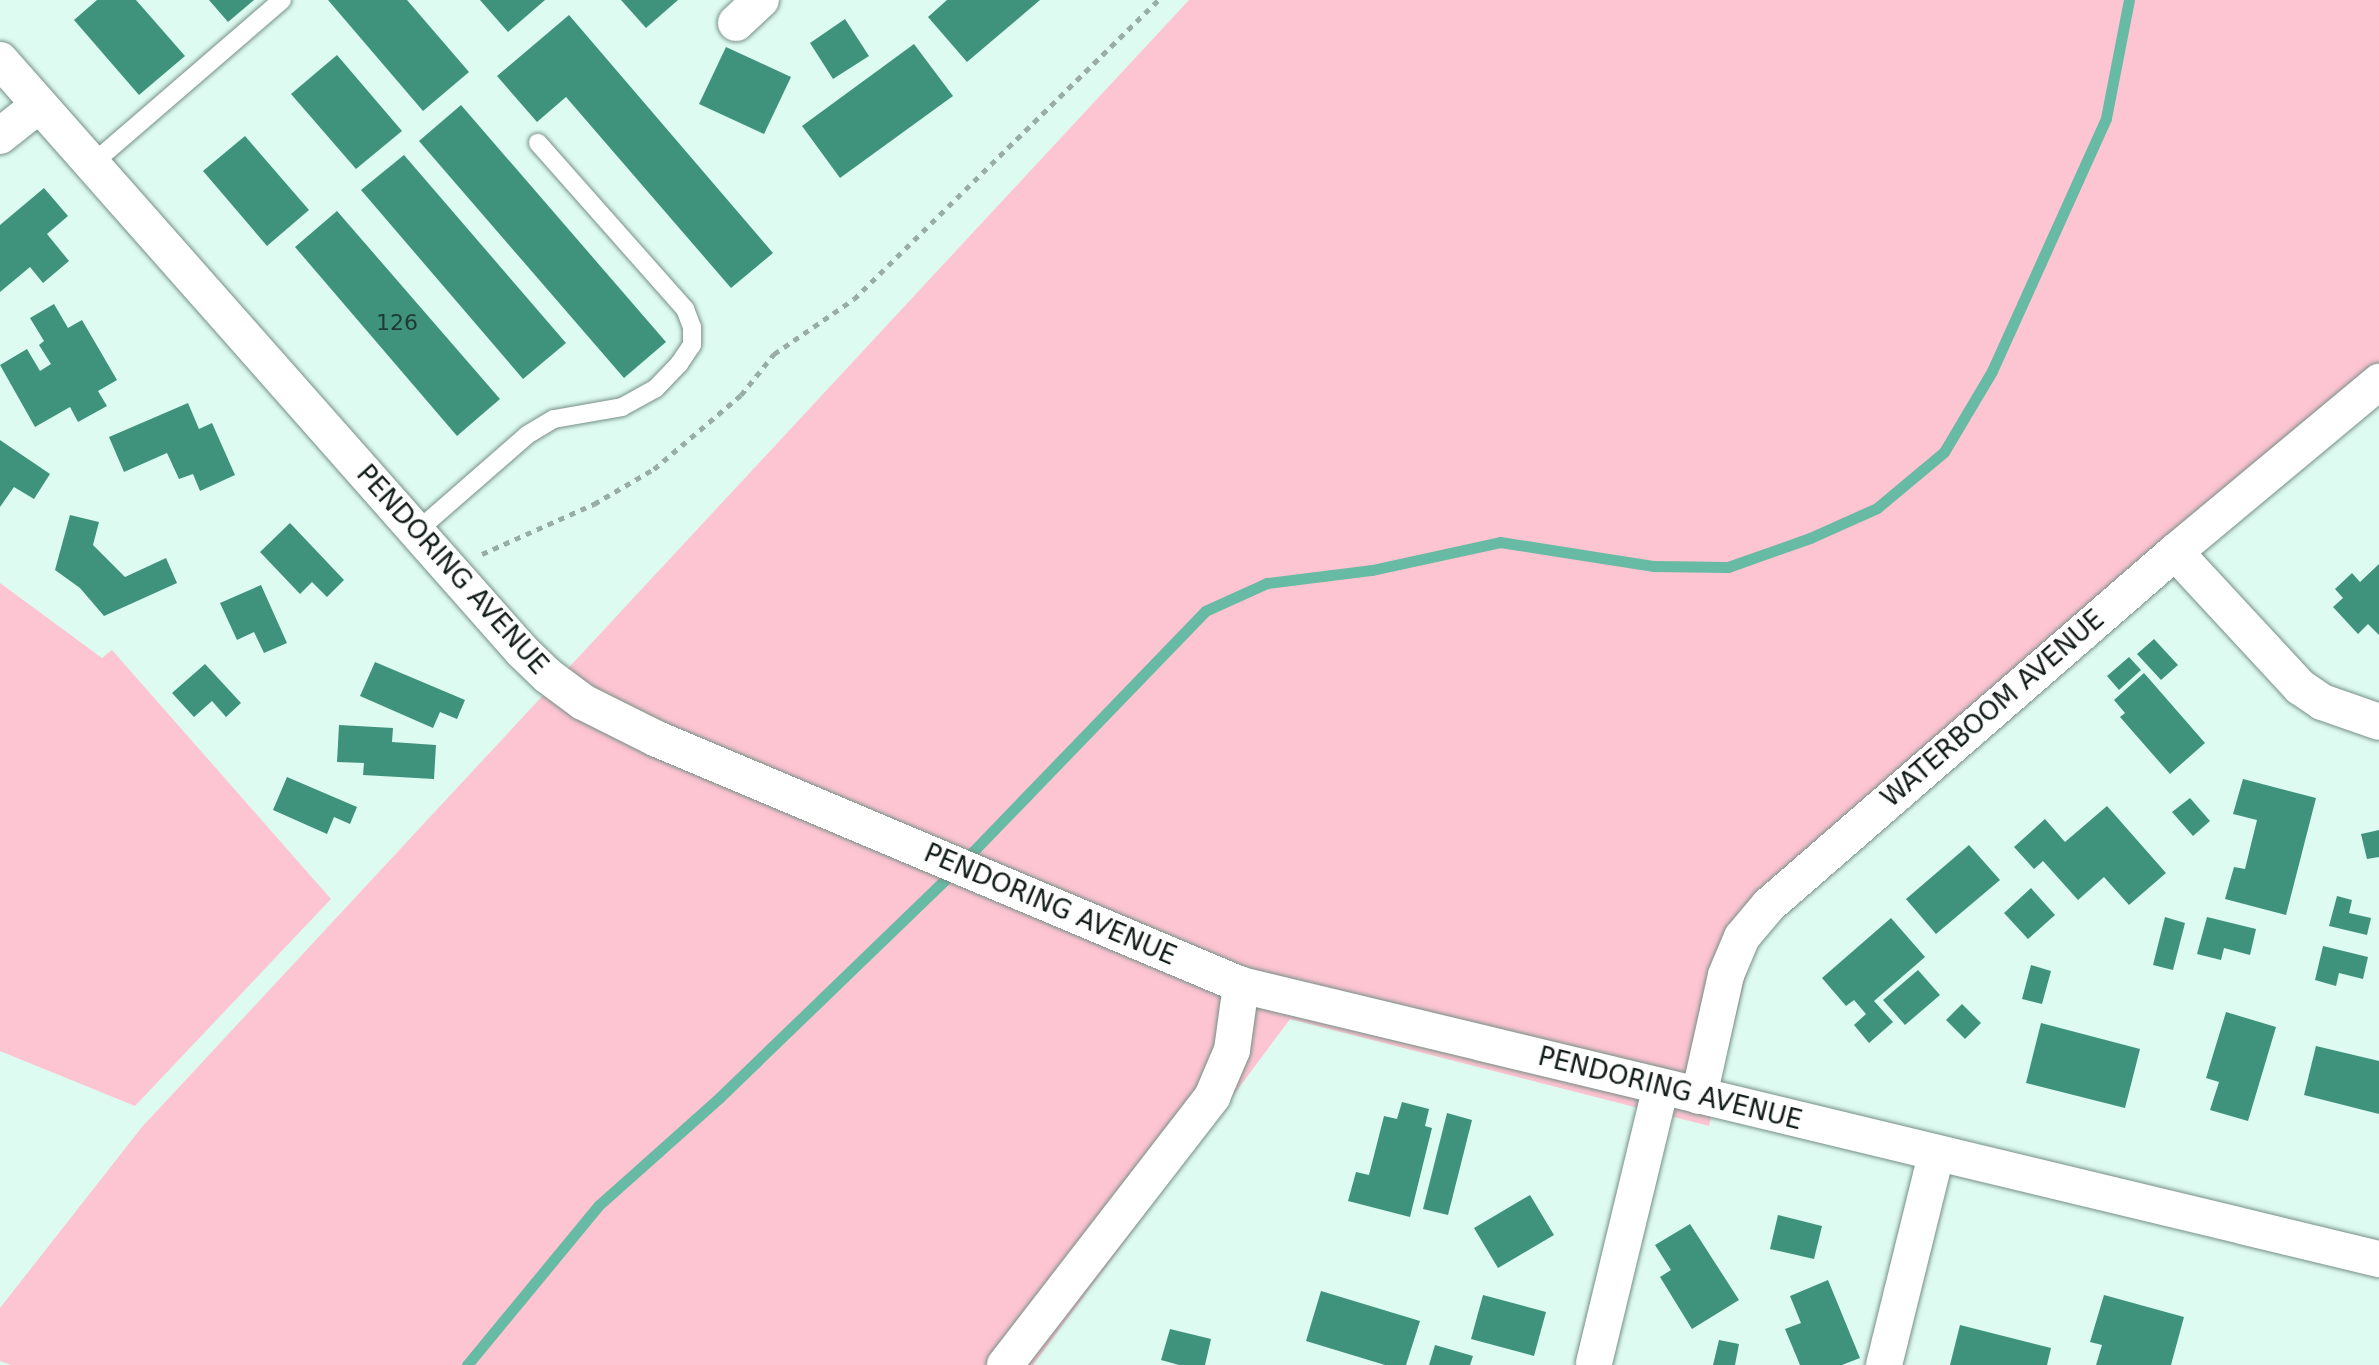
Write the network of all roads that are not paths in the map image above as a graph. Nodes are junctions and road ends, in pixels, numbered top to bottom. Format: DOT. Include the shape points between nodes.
graph roads {
  1 [pos="282,0"];
  2 [pos="0,60"];
  3 [pos="39,105"];
  4 [pos="0,136"];
  5 [pos="538,143"];
  6 [pos="92,164"];
  7 [pos="2379,382"];
  8 [pos="416,532"];
  9 [pos="2175,552"];
  10 [pos="2379,722"];
  11 [pos="1241,985"];
  12 [pos="1661,1087"];
  13 [pos="1699,1096"];
  14 [pos="1936,1155"];
  15 [pos="2379,1259"];
  16 [pos="1594,1363"];
  17 [pos="1005,1365"];
  18 [pos="1884,1365"];
  1 -- 6 [label="lane"];
  2 -- 3 [label="street, PENDORING AVENUE"];
  3 -- 4 [label="street"];
  3 -- 6 [label="street, PENDORING AVENUE"];
  5 -- 8 [label="lane" via="685,309 692,345 655,389 622,407 554,419 527,435"];
  6 -- 8 [label="street, PENDORING AVENUE"];
  7 -- 9 [label="street, WATERBOOM AVENUE"];
  8 -- 11 [label="street, PENDORING AVENUE" via="539,668 583,702 657,739"];
  9 -- 10 [label="street" via="2300,687 2322,702"];
  9 -- 13 [label="street, WATERBOOM AVENUE" via="1769,905 1742,937 1726,975"];
  11 -- 12 [label="street, PENDORING AVENUE"];
  11 -- 17 [label="street" via="1232,1050 1212,1097"];
  12 -- 13 [label="street, PENDORING AVENUE"];
  12 -- 16 [label="street"];
  13 -- 14 [label="street, PENDORING AVENUE"];
  14 -- 15 [label="street, PENDORING AVENUE"];
  14 -- 18 [label="street"];
}
